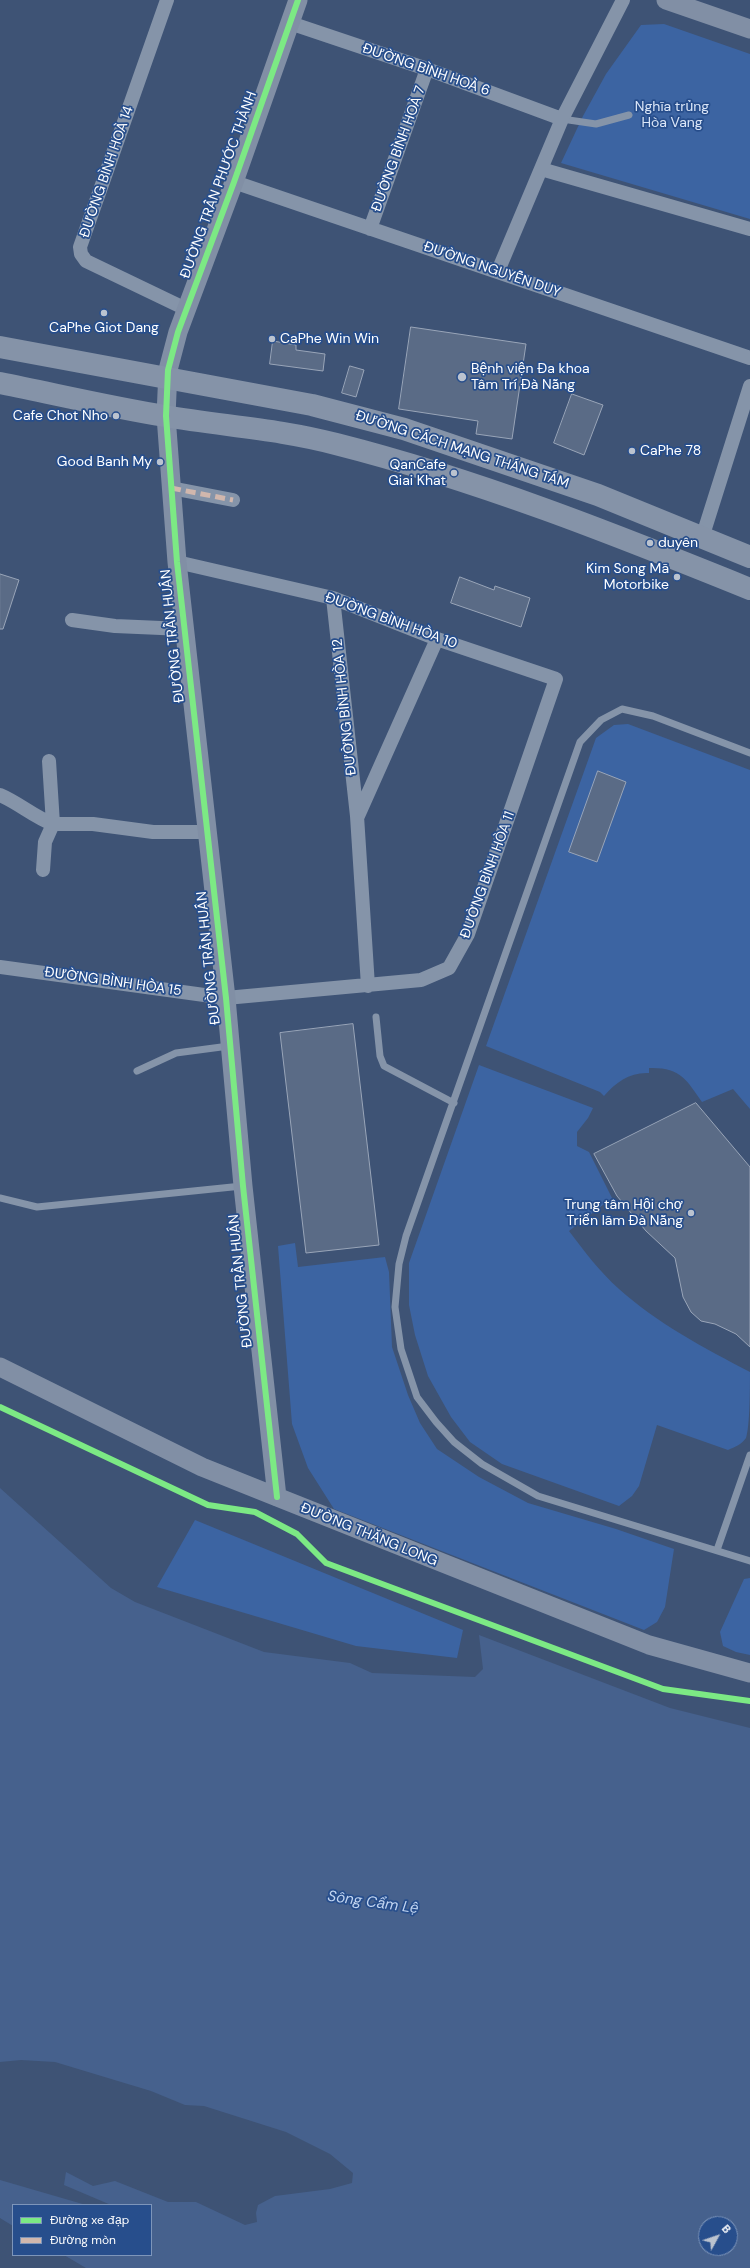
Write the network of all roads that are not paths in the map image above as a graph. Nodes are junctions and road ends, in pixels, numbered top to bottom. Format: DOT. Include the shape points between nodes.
graph roads {
  1 [pos="167,0"];
  2 [pos="298,0"];
  3 [pos="623,0"];
  4 [pos="666,0"];
  5 [pos="290,23"];
  6 [pos="750,29"];
  7 [pos="427,69"];
  8 [pos="629,115"];
  9 [pos="562,119"];
  10 [pos="540,169"];
  11 [pos="234,182"];
  12 [pos="370,229"];
  13 [pos="750,229"];
  14 [pos="498,271"];
  15 [pos="186,309"];
  16 [pos="0,346"];
  17 [pos="750,358"];
  18 [pos="168,380"];
  19 [pos="0,383"];
  20 [pos="750,386"];
  21 [pos="166,416"];
  22 [pos="171,488"];
  23 [pos="233,500"];
  24 [pos="702,538"];
  25 [pos="750,557"];
  26 [pos="177,562"];
  27 [pos="750,589"];
  28 [pos="333,598"];
  29 [pos="72,620"];
  30 [pos="184,629"];
  31 [pos="437,639"];
  32 [pos="556,679"];
  33 [pos="750,753"];
  34 [pos="49,761"];
  35 [pos="0,795"];
  36 [pos="357,816"];
  37 [pos="53,824"];
  38 [pos="207,832"];
  39 [pos="43,870"];
  40 [pos="0,967"];
  41 [pos="368,986"];
  42 [pos="226,998"];
  43 [pos="376,1017"];
  44 [pos="231,1046"];
  45 [pos="137,1071"];
  46 [pos="454,1103"];
  47 [pos="243,1186"];
  48 [pos="0,1198"];
  49 [pos="0,1367"];
  50 [pos="750,1455"];
  51 [pos="277,1497"];
  52 [pos="718,1550"];
  53 [pos="750,1561"];
  54 [pos="750,1673"];
  1 -- 15 [label="street, ĐƯỜNG BÌNH HOÀ 14" via="80,247 86,261"];
  2 -- 5 [label="street, ĐƯỜNG TRẦN PHƯỚC THÀNH"];
  3 -- 9 [label="street"];
  4 -- 6 [label="street"];
  5 -- 7 [label="street, ĐƯỜNG BÌNH HOÀ 6"];
  5 -- 11 [label="street, ĐƯỜNG TRẦN PHƯỚC THÀNH"];
  7 -- 9 [label="street, ĐƯỜNG BÌNH HOÀ 6"];
  7 -- 12 [label="street, ĐƯỜNG BÌNH HOÀ 7"];
  8 -- 9 [label="lane" via="596,124"];
  9 -- 10 [label="street"];
  10 -- 13 [label="street"];
  10 -- 14 [label="street"];
  11 -- 12 [label="street, ĐƯỜNG NGUYỄN DUY"];
  11 -- 15 [label="street, ĐƯỜNG TRẦN PHƯỚC THÀNH"];
  12 -- 14 [label="street, ĐƯỜNG NGUYỄN DUY"];
  14 -- 17 [label="street, ĐƯỜNG NGUYỄN DUY"];
  15 -- 18 [label="street, ĐƯỜNG TRẦN PHƯỚC THÀNH" via="168,370"];
  16 -- 18 [label="highway, ĐƯỜNG CÁCH MẠNG THÁNG TÁM"];
  18 -- 21 [label="street, ĐƯỜNG TRẦN PHƯỚC THÀNH"];
  18 -- 24 [label="highway, ĐƯỜNG CÁCH MẠNG THÁNG TÁM" via="312,405 404,429 598,495"];
  19 -- 21 [label="highway, ĐƯỜNG CÁCH MẠNG THÁNG TÁM"];
  20 -- 24 [label="street"];
  21 -- 22 [label="street, ĐƯỜNG TRẦN HUẤN"];
  21 -- 27 [label="highway, ĐƯỜNG CÁCH MẠNG THÁNG TÁM" via="334,443 432,470 585,522"];
  22 -- 23 [label="street"];
  22 -- 26 [label="street, ĐƯỜNG TRẦN HUẤN"];
  24 -- 25 [label="highway, ĐƯỜNG CÁCH MẠNG THÁNG TÁM"];
  26 -- 28 [label="street, ĐƯỜNG BÌNH HÒA 10"];
  26 -- 30 [label="street, ĐƯỜNG TRẦN HUẤN"];
  28 -- 31 [label="street, ĐƯỜNG BÌNH HÒA 10"];
  28 -- 36 [label="street, ĐƯỜNG BÌNH HÒA 12"];
  29 -- 30 [label="street" via="115,626"];
  30 -- 38 [label="street, ĐƯỜNG TRẦN HUẤN"];
  31 -- 32 [label="street, ĐƯỜNG BÌNH HÒA 10"];
  31 -- 36 [label="street, ĐƯỜNG BÌNH HÒA 12"];
  32 -- 41 [label="street, ĐƯỜNG BÌNH HÒA 11" via="468,934 449,968 421,980"];
  33 -- 46 [label="lane" via="635,711 622,709 592,728 580,742"];
  34 -- 37 [label="street"];
  35 -- 37 [label="street"];
  36 -- 41 [label="street, ĐƯỜNG BÌNH HÒA 12"];
  37 -- 38 [label="street" via="93,824 153,832"];
  37 -- 39 [label="street" via="46,842"];
  38 -- 42 [label="street, ĐƯỜNG TRẦN HUẤN"];
  40 -- 42 [label="street, ĐƯỜNG BÌNH HÒA 15"];
  41 -- 42 [label="street, ĐƯỜNG BÌNH HÒA 11"];
  42 -- 44 [label="street, ĐƯỜNG TRẦN HUẤN"];
  43 -- 46 [label="lane" via="380,1056 384,1066"];
  44 -- 45 [label="lane" via="176,1053"];
  44 -- 47 [label="street, ĐƯỜNG TRẦN HUẤN"];
  46 -- 52 [label="lane" via="406,1236 396,1282 397,1333 417,1397 454,1442 482,1464 538,1496"];
  47 -- 48 [label="lane" via="37,1207"];
  47 -- 51 [label="street, ĐƯỜNG TRẦN HUẤN"];
  49 -- 51 [label="street, ĐƯỜNG THĂNG LONG" via="202,1467"];
  50 -- 52 [label="lane"];
  51 -- 54 [label="street, ĐƯỜNG THĂNG LONG" via="649,1645"];
  52 -- 53 [label="lane"];
}
